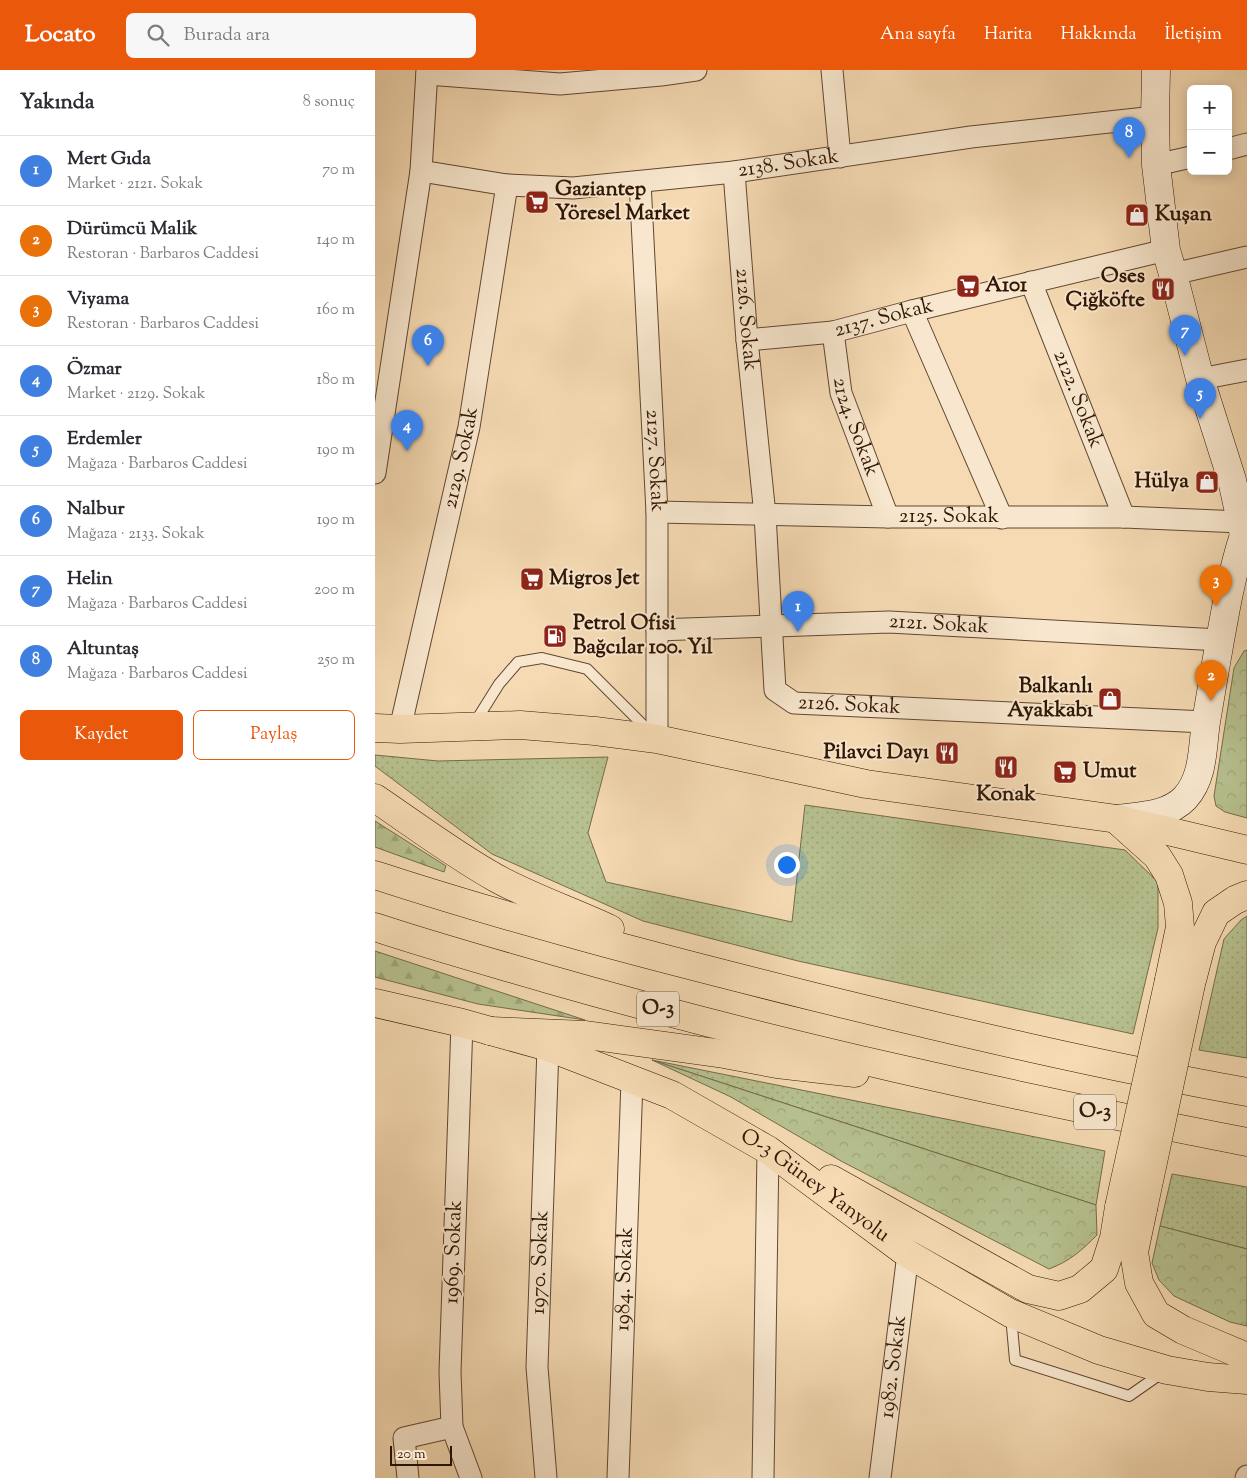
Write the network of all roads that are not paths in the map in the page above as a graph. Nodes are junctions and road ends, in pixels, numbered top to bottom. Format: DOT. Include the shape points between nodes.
graph roads {
  1 [pos="696,70"];
  2 [pos="832,70"];
  3 [pos="1156,70"];
  4 [pos="427,72"];
  5 [pos="1155,117"];
  6 [pos="1247,144"];
  7 [pos="1232,148"];
  8 [pos="840,157"];
  9 [pos="1187,158"];
  10 [pos="1156,165"];
  11 [pos="421,171"];
  12 [pos="734,172"];
  13 [pos="641,182"];
  14 [pos="507,185"];
  15 [pos="1247,257"];
  16 [pos="1170,262"];
  17 [pos="1031,282"];
  18 [pos="912,311"];
  19 [pos="833,332"];
  20 [pos="747,340"];
  21 [pos="384,355"];
  22 [pos="1247,370"];
  23 [pos="1200,379"];
  24 [pos="375,473"];
  25 [pos="1239,478"];
  26 [pos="657,512"];
  27 [pos="765,515"];
  28 [pos="888,517"];
  29 [pos="1124,517"];
  30 [pos="1002,518"];
  31 [pos="1244,532"];
  32 [pos="1247,626"];
  33 [pos="771,627"];
  34 [pos="657,630"];
  35 [pos="1220,640"];
  36 [pos="1206,722"];
  37 [pos="472,726"];
  38 [pos="387,728"];
  39 [pos="657,739"];
  40 [pos="375,798"];
  41 [pos="1117,819"];
  42 [pos="1247,850"];
  43 [pos="375,875"];
  44 [pos="1247,895"];
  45 [pos="375,927"];
  46 [pos="676,963"];
  47 [pos="1180,982"];
  48 [pos="375,1003"];
  49 [pos="462,1022"];
  50 [pos="490,1031"];
  51 [pos="548,1047"];
  52 [pos="632,1080"];
  53 [pos="944,1080"];
  54 [pos="1247,1092"];
  55 [pos="1247,1142"];
  56 [pos="768,1150"];
  57 [pos="1131,1208"];
  58 [pos="907,1254"];
  59 [pos="1010,1313"];
  60 [pos="1247,1357"];
  61 [pos="1167,1370"];
  62 [pos="1247,1380"];
  63 [pos="452,1428"];
  64 [pos="408,1478"];
  65 [pos="471,1478"];
  66 [pos="547,1478"];
  67 [pos="618,1478"];
  68 [pos="763,1478"];
  69 [pos="880,1478"];
  1 -- 4 [label="street" via="560,84"];
  2 -- 8 [label="street"];
  3 -- 5 [label="main road"];
  4 -- 11 [label="street"];
  5 -- 8 [label="street, 2138. Sokak" via="971,137"];
  5 -- 10 [label="main road"];
  6 -- 7 [label="street"];
  8 -- 12 [label="street, 2138. Sokak"];
  9 -- 10 [label="street"];
  10 -- 16 [label="main road"];
  11 -- 14 [label="street, 2138. Sokak"];
  11 -- 21 [label="street"];
  12 -- 13 [label="street, 2138. Sokak"];
  12 -- 20 [label="street, 2126. Sokak"];
  13 -- 14 [label="street, 2138. Sokak" via="573,188"];
  13 -- 26 [label="street, 2127. Sokak"];
  14 -- 38 [label="street, 2129. Sokak" via="469,427"];
  15 -- 16 [label="street, 2137. Sokak"];
  16 -- 17 [label="street, 2137. Sokak"];
  16 -- 23 [label="main road"];
  17 -- 18 [label="street, 2137. Sokak"];
  17 -- 29 [label="street, 2122. Sokak"];
  18 -- 19 [label="street, 2137. Sokak"];
  18 -- 30 [label="street"];
  19 -- 20 [label="street, 2137. Sokak"];
  19 -- 28 [label="street, 2124. Sokak" via="841,393"];
  20 -- 27 [label="street, 2126. Sokak"];
  21 -- 24 [label="street"];
  22 -- 23 [label="street"];
  23 -- 25 [label="main road"];
  25 -- 31 [label="main road"];
  26 -- 27 [label="street, 2125. Sokak"];
  26 -- 34 [label="street, 2127. Sokak"];
  27 -- 28 [label="street, 2125. Sokak"];
  27 -- 33 [label="street, 2126. Sokak"];
  28 -- 30 [label="street, 2125. Sokak"];
  29 -- 30 [label="street, 2125. Sokak"];
  29 -- 31 [label="street, 2125. Sokak"];
  31 -- 35 [label="main road"];
  32 -- 35 [label="main road"];
  33 -- 34 [label="street, 2121. Sokak"];
  33 -- 35 [label="street, 2121. Sokak" via="889,622"];
  33 -- 36 [label="street, 2126. Sokak" via="775,690 794,703"];
  34 -- 39 [label="street, 2127. Sokak"];
  35 -- 36 [label="main road"];
  36 -- 41 [label="main road" via="1201,768 1194,786 1184,798 1164,811"];
  37 -- 38 [label="main road"];
  37 -- 39 [label="main road" via="520,725"];
  37 -- 39 [label="lane" via="499,684 518,662 542,658 587,669"];
  39 -- 41 [label="main road" via="866,784"];
  40 -- 46 [label="main road" via="496,878 593,921"];
  41 -- 42 [label="main road"];
  41 -- 47 [label="main road" via="1157,856 1169,875 1178,903"];
  43 -- 46 [label="main road, O-3"];
  44 -- 47 [label="main road" via="1216,912"];
  45 -- 53 [label="main road, O-3" via="617,998"];
  46 -- 54 [label="main road, O-3" via="1103,1064"];
  47 -- 57 [label="main road, bridge"];
  48 -- 49 [label="main road, O-3 Güney Yanyolu"];
  49 -- 50 [label="main road, O-3 Güney Yanyolu"];
  49 -- 63 [label="street, 1969. Sokak" via="450,1372"];
  50 -- 51 [label="main road, O-3 Güney Yanyolu"];
  50 -- 53 [label="main road" via="586,1035 838,1072"];
  51 -- 52 [label="main road, O-3 Güney Yanyolu"];
  51 -- 66 [label="street, 1970. Sokak" via="537,1367"];
  52 -- 56 [label="main road, O-3 Güney Yanyolu" via="672,1095"];
  52 -- 67 [label="street, 1984. Sokak"];
  53 -- 55 [label="main road, O-3"];
  56 -- 57 [label="main road" via="807,1165 1028,1289 1059,1296 1080,1290 1104,1269 1113,1238"];
  56 -- 58 [label="main road, O-3 Güney Yanyolu"];
  56 -- 68 [label="street"];
  57 -- 60 [label="main road" via="1139,1284 1156,1314 1183,1330"];
  58 -- 59 [label="main road, O-3 Güney Yanyolu"];
  58 -- 69 [label="street, 1982. Sokak"];
  59 -- 61 [label="main road, O-3 Güney Yanyolu" via="1099,1350"];
  59 -- 61 [label="lane" via="1015,1360 1129,1396"];
  61 -- 62 [label="main road, O-3 Güney Yanyolu"];
  63 -- 64 [label="street" via="404,1438"];
  63 -- 65 [label="street, 1969. Sokak"];
}
